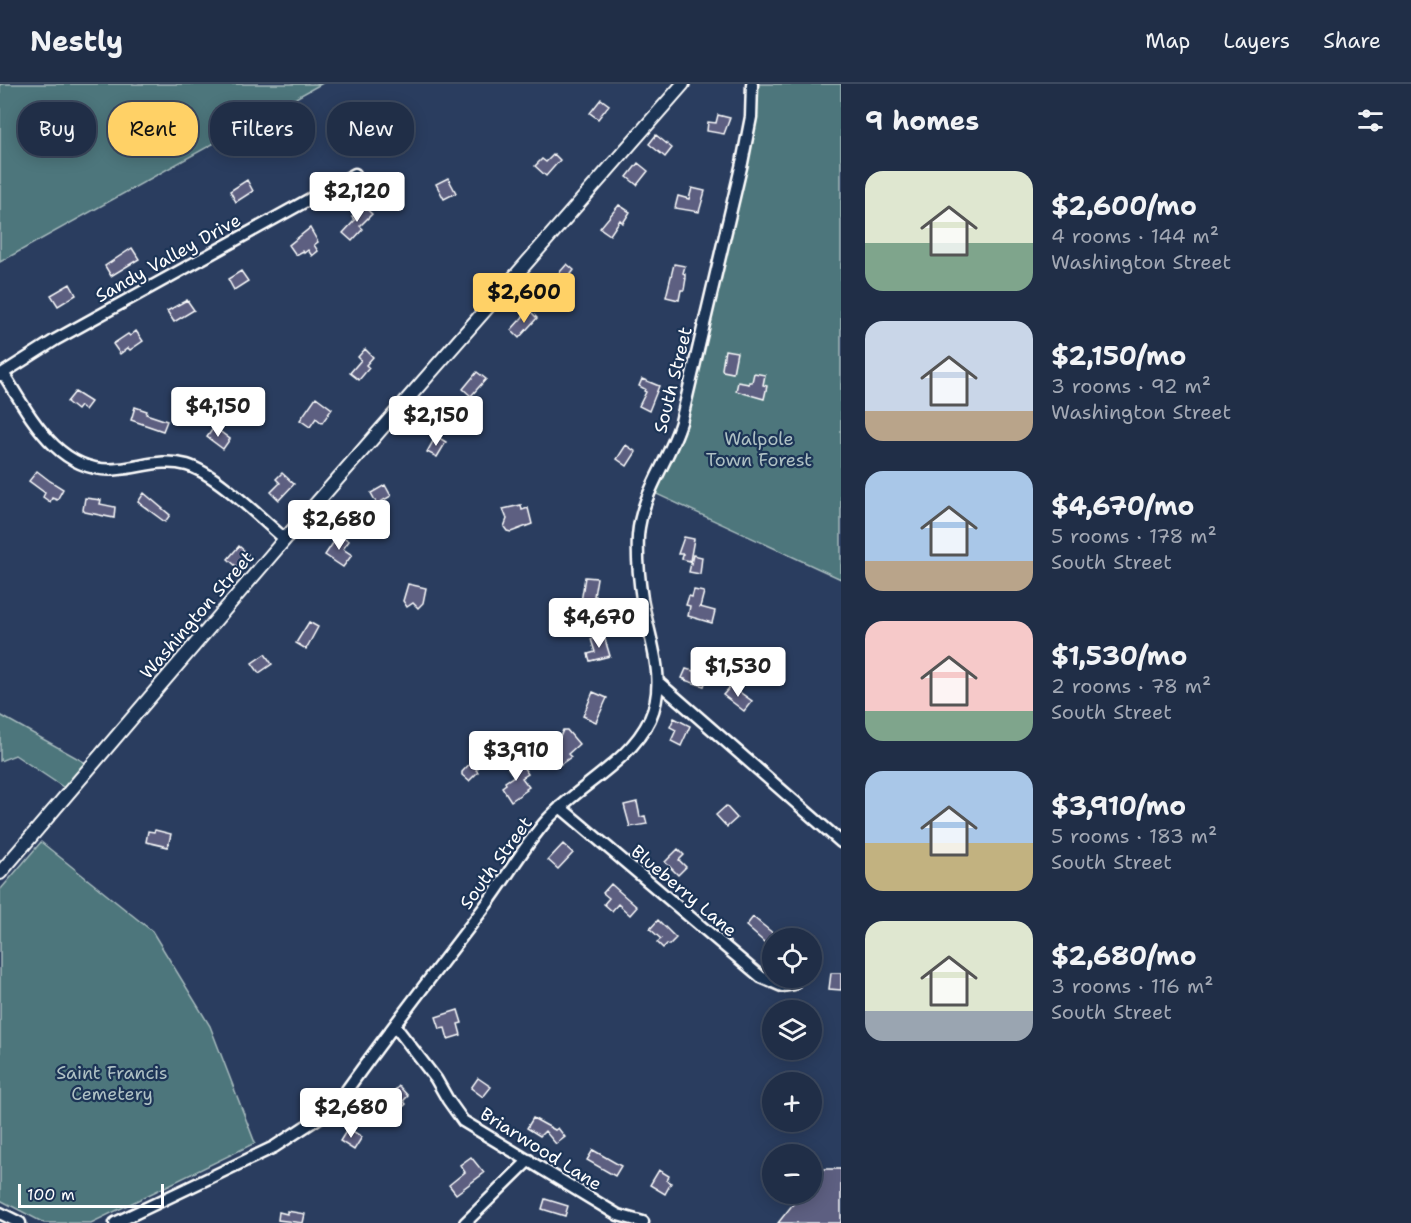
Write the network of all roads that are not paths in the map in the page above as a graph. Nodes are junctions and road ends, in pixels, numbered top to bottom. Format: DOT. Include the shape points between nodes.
graph roads {
  1 [pos="683,84"];
  2 [pos="752,84"];
  3 [pos="355,174"];
  4 [pos="2,374"];
  5 [pos="285,539"];
  6 [pos="658,682"];
  7 [pos="560,807"];
  8 [pos="841,842"];
  9 [pos="0,873"];
  10 [pos="762,977"];
  11 [pos="395,1026"];
  12 [pos="529,1160"];
  13 [pos="0,1213"];
  14 [pos="643,1222"];
  15 [pos="20,1223"];
  16 [pos="115,1223"];
  17 [pos="465,1223"];
  1 -- 5 [label="main road, Washington Street"];
  2 -- 6 [label="street, South Street" via="744,155 681,422 640,519 640,582"];
  3 -- 4 [label="street, Sandy Valley Drive" via="55,340"];
  4 -- 5 [label="street" via="35,423 70,459 90,468 118,469 168,462 200,469"];
  5 -- 9 [label="main road, Washington Street"];
  6 -- 7 [label="street, South Street" via="650,718 634,745"];
  6 -- 8 [label="street"];
  7 -- 10 [label="street, Blueberry Lane"];
  7 -- 11 [label="street, South Street" via="526,846"];
  11 -- 12 [label="street, Briarwood Lane" via="463,1121"];
  11 -- 16 [label="street, South Street" via="326,1113 274,1146"];
  12 -- 14 [label="street, Briarwood Lane" via="618,1215"];
  12 -- 17 [label="street"];
  13 -- 15 [label="street"];
}
